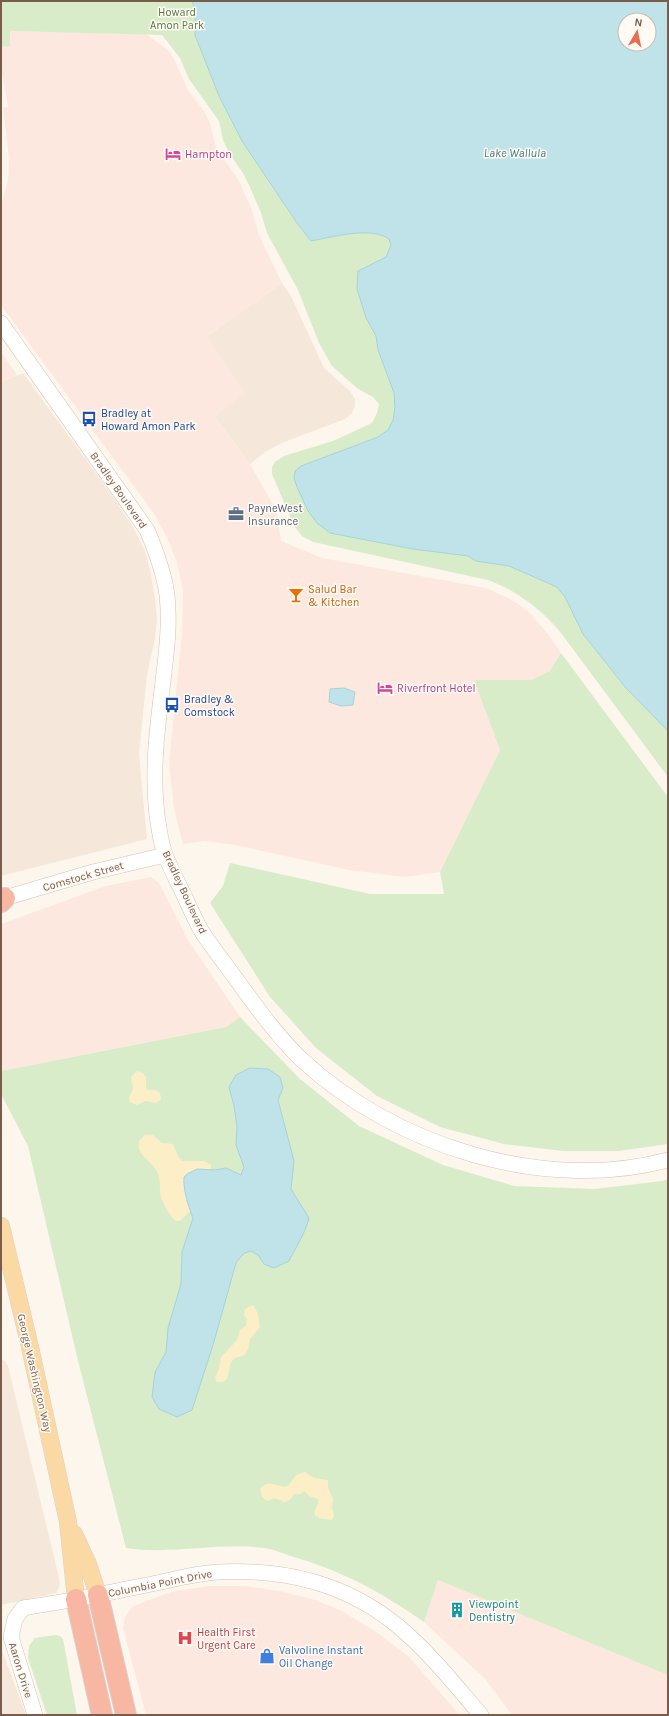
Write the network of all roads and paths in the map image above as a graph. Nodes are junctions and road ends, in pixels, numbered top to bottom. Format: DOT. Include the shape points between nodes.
graph roads {
  1 [pos="1,323"];
  2 [pos="165,855"];
  3 [pos="2,899"];
  4 [pos="668,1160"];
  5 [pos="1,1226"];
  6 [pos="68,1522"];
  7 [pos="98,1595"];
  8 [pos="76,1599"];
  9 [pos="35,1715"];
  10 [pos="102,1715"];
  11 [pos="126,1715"];
  12 [pos="481,1715"];
  1 -- 2 [label="street, Bradley Boulevard" via="147,530 159,562 167,594 169,628 155,752 156,805"];
  2 -- 3 [label="street, Comstock Street" via="93,872"];
  2 -- 4 [label="street, Bradley Boulevard" via="204,934 260,1012 301,1059 352,1098 390,1121 433,1141 470,1155 504,1163 583,1170 641,1168"];
  5 -- 6 [label="main road, George Washington Way"];
  6 -- 7 [label="main road, George Washington Way" via="88,1564"];
  6 -- 8 [label="main road, George Washington Way"];
  7 -- 8 [label="street, Columbia Point Drive"];
  7 -- 11 [label="highway, George Washington Way"];
  7 -- 12 [label="street, Columbia Point Drive" via="218,1572 285,1575 322,1583 358,1599 398,1626 440,1666"];
  8 -- 9 [label="street, Aaron Drive" via="23,1608 15,1619 11,1637"];
  8 -- 10 [label="highway, George Washington Way"];
}
